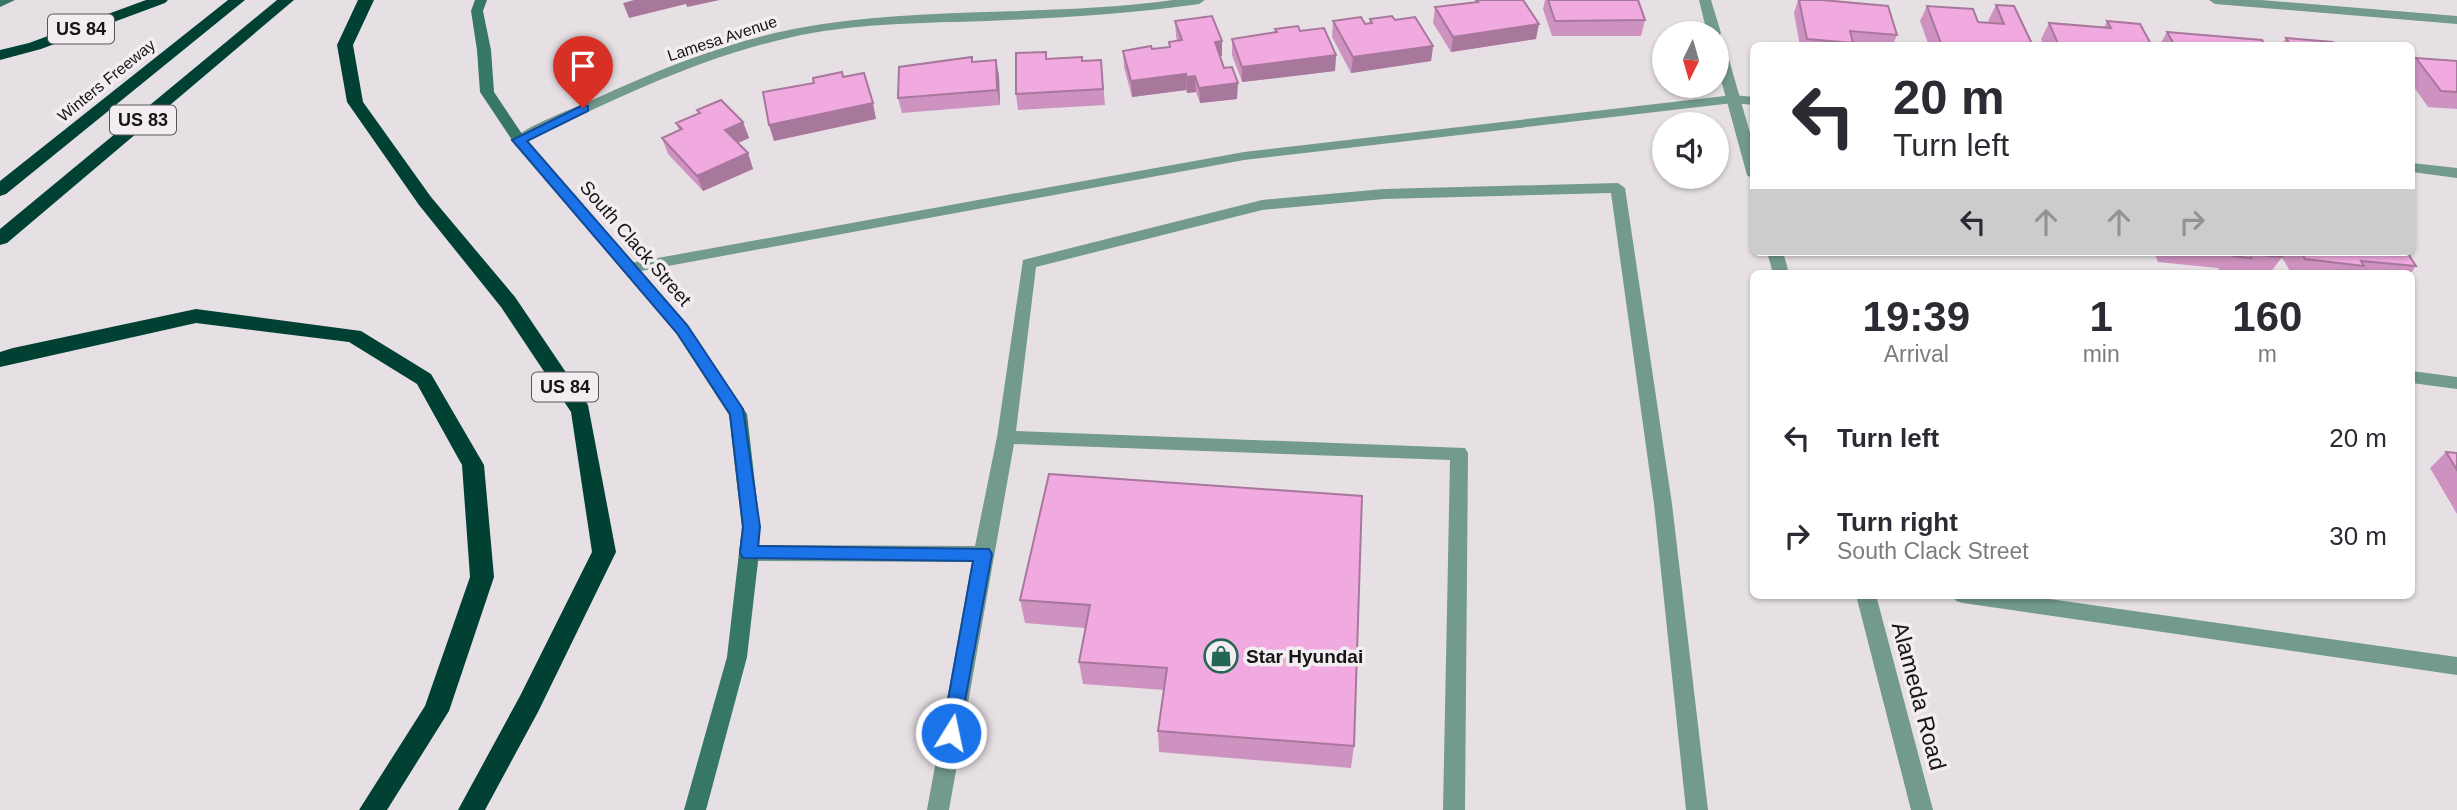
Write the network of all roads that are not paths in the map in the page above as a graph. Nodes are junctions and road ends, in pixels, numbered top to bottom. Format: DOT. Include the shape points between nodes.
graph roads {
  1 [pos="9,0"];
  2 [pos="160,0"];
  3 [pos="237,0"];
  4 [pos="286,0"];
  5 [pos="366,0"];
  6 [pos="481,0"];
  7 [pos="1199,0"];
  8 [pos="1705,0"];
  9 [pos="2215,0"];
  10 [pos="0,3"];
  11 [pos="2457,20"];
  12 [pos="1711,21"];
  13 [pos="0,55"];
  14 [pos="1729,88"];
  15 [pos="1732,99"];
  16 [pos="1750,101"];
  17 [pos="519,140"];
  18 [pos="1750,160"];
  19 [pos="2415,168"];
  20 [pos="2457,173"];
  21 [pos="0,190"];
  22 [pos="0,239"];
  23 [pos="630,268"];
  24 [pos="0,360"];
  25 [pos="2415,377"];
  26 [pos="2457,383"];
  27 [pos="1006,437"];
  28 [pos="749,553"];
  29 [pos="983,554"];
  30 [pos="1867,599"];
  31 [pos="1991,599"];
  32 [pos="2457,666"];
  33 [pos="372,810"];
  34 [pos="471,810"];
  35 [pos="695,810"];
  36 [pos="938,810"];
  37 [pos="1454,810"];
  38 [pos="1697,810"];
  39 [pos="1922,810"];
  1 -- 10 [label="main road"];
  2 -- 13 [label="highway, US 84"];
  3 -- 21 [label="highway, Winters Freeway / US 83"];
  4 -- 22 [label="highway, US 83"];
  5 -- 34 [label="highway, US 84" via="345,45 355,102 425,201 508,302 581,411 604,552"];
  6 -- 17 [label="main road, South Clack Street" via="477,11 487,92"];
  7 -- 17 [label="street, Lamesa Avenue" via="1090,12 881,21 782,36 605,98"];
  8 -- 12 [label="street"];
  9 -- 11 [label="street"];
  14 -- 15 [label="street"];
  15 -- 16 [label="street"];
  15 -- 18 [label="street"];
  15 -- 23 [label="street" via="1244,156"];
  17 -- 23 [label="main road, South Clack Street"];
  19 -- 20 [label="street"];
  23 -- 28 [label="main road, South Clack Street" via="682,329 738,414 751,527"];
  24 -- 33 [label="highway" via="196,316 354,336 424,379 473,465 482,577 436,711"];
  25 -- 26 [label="street"];
  27 -- 29 [label="street"];
  27 -- 37 [label="street" via="1459,453"];
  27 -- 38 [label="street" via="1028,264 1262,205 1384,194 1618,188 1663,504"];
  28 -- 29 [label="street"];
  28 -- 35 [label="main road, South Clack Street" via="737,657"];
  29 -- 36 [label="street"];
  30 -- 39 [label="street, Alameda Road"];
  31 -- 32 [label="street"];
}
